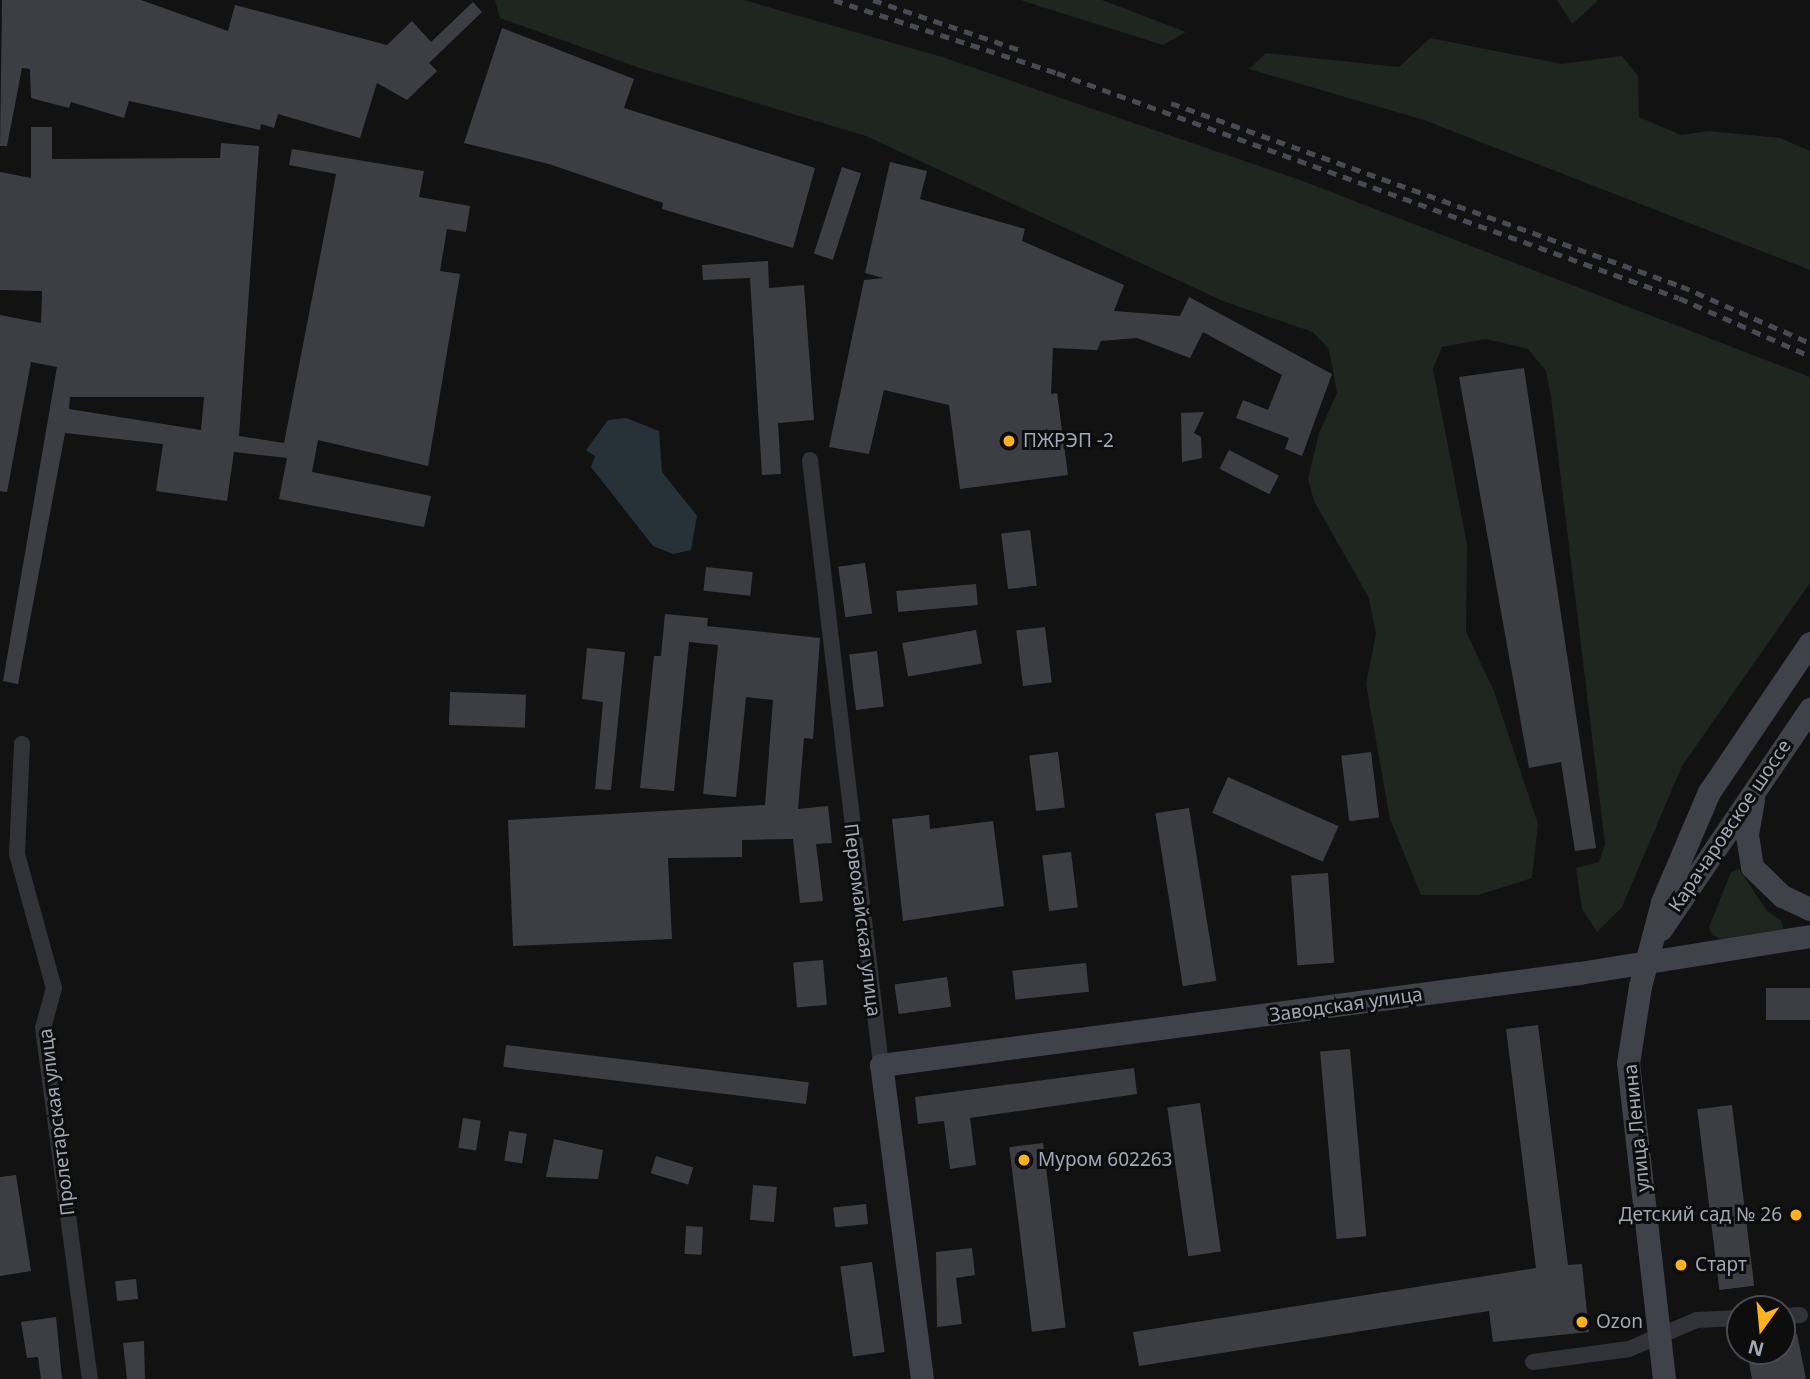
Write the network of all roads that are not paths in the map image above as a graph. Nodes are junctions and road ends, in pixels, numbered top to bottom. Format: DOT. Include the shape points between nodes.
graph roads {
  1 [pos="810,460"];
  2 [pos="1810,643"];
  3 [pos="1810,709"];
  4 [pos="22,744"];
  5 [pos="1755,787"];
  6 [pos="1677,860"];
  7 [pos="1698,875"];
  8 [pos="1810,909"];
  9 [pos="1810,936"];
  10 [pos="1648,952"];
  11 [pos="881,1065"];
  12 [pos="1796,1315"];
  13 [pos="1800,1315"];
  14 [pos="1726,1319"];
  15 [pos="1660,1337"];
  16 [pos="1533,1362"];
  17 [pos="90,1379"];
  18 [pos="922,1379"];
  19 [pos="1664,1379"];
  1 -- 11 [label="street, Первомайская улица"];
  2 -- 6 [label="street, Карачаровское шоссе" via="1732,753"];
  3 -- 5 [label="street, Карачаровское шоссе"];
  4 -- 17 [label="street, Пролетарская улица" via="18,854 54,988 43,1028"];
  5 -- 7 [label="street, Карачаровское шоссе"];
  5 -- 8 [label="street" via="1747,835 1752,867 1782,896"];
  6 -- 7 [label="street" via="1682,876"];
  6 -- 10 [label="street, Карачаровское шоссе"];
  7 -- 10 [label="street, Карачаровское шоссе"];
  9 -- 10 [label="street, Заводская улица"];
  10 -- 11 [label="street, Заводская улица"];
  10 -- 15 [label="street, улица Ленина" via="1628,1063"];
  11 -- 18 [label="street, Первомайская улица"];
  12 -- 13 [label="street"];
  14 -- 15 [label="street" via="1697,1320"];
  15 -- 16 [label="street" via="1629,1349"];
  15 -- 19 [label="street, улица Ленина"];
}
